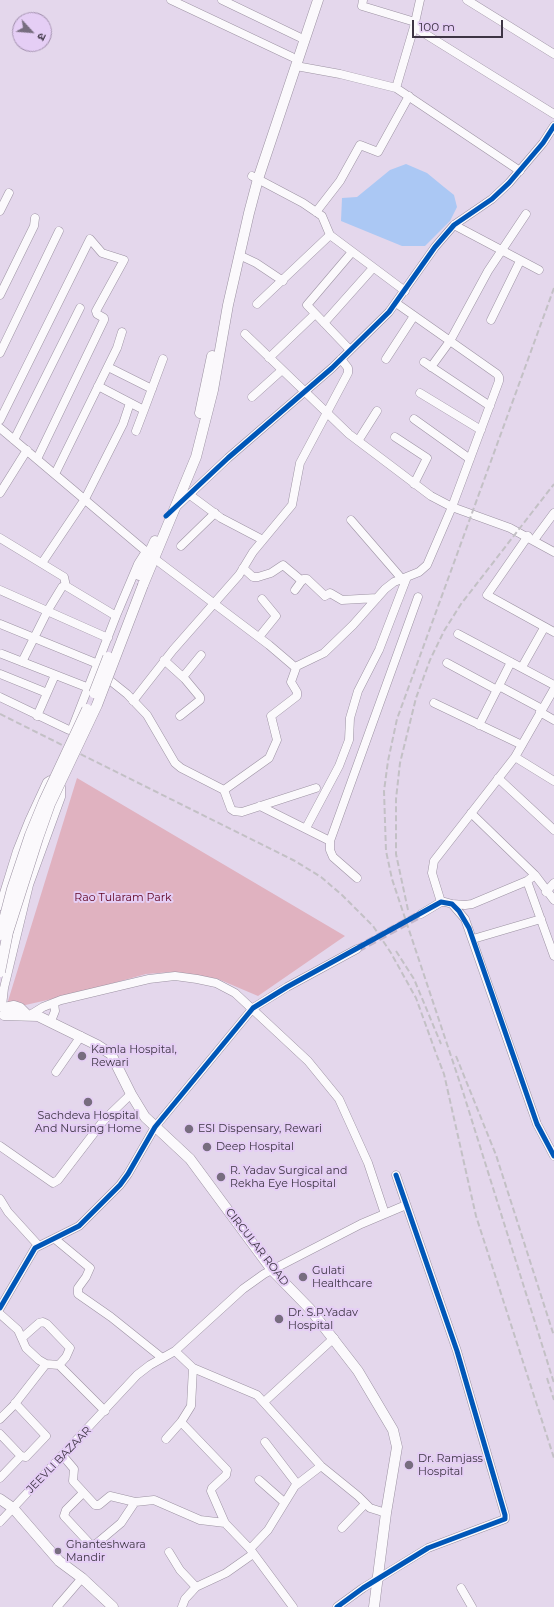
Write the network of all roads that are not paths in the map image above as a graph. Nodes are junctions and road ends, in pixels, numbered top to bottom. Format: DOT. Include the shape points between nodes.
graph roads {
  1 [pos="171,0"];
  2 [pos="222,0"];
  3 [pos="312,0"];
  4 [pos="318,0"];
  5 [pos="363,0"];
  6 [pos="420,0"];
  7 [pos="467,0"];
  8 [pos="414,24"];
  9 [pos="299,37"];
  10 [pos="554,54"];
  11 [pos="292,57"];
  12 [pos="296,66"];
  13 [pos="396,88"];
  14 [pos="409,96"];
  15 [pos="554,114"];
  16 [pos="554,126"];
  17 [pos="520,171"];
  18 [pos="255,177"];
  19 [pos="9,193"];
  20 [pos="0,211"];
  21 [pos="316,212"];
  22 [pos="526,214"];
  23 [pos="35,218"];
  24 [pos="454,225"];
  25 [pos="59,231"];
  26 [pos="330,235"];
  27 [pos="352,252"];
  28 [pos="501,252"];
  29 [pos="239,255"];
  30 [pos="520,261"];
  31 [pos="373,268"];
  32 [pos="538,270"];
  33 [pos="283,281"];
  34 [pos="405,291"];
  35 [pos="0,295"];
  36 [pos="396,303"];
  37 [pos="257,304"];
  38 [pos="80,308"];
  39 [pos="315,314"];
  40 [pos="414,316"];
  41 [pos="492,320"];
  42 [pos="324,323"];
  43 [pos="122,332"];
  44 [pos="245,334"];
  45 [pos="450,341"];
  46 [pos="350,350"];
  47 [pos="0,354"];
  48 [pos="163,358"];
  49 [pos="269,358"];
  50 [pos="340,359"];
  51 [pos="386,359"];
  52 [pos="108,367"];
  53 [pos="282,370"];
  54 [pos="98,386"];
  55 [pos="152,390"];
  56 [pos="305,391"];
  57 [pos="420,393"];
  58 [pos="252,398"];
  59 [pos="130,403"];
  60 [pos="490,406"];
  61 [pos="144,410"];
  62 [pos="377,411"];
  63 [pos="326,412"];
  64 [pos="414,419"];
  65 [pos="0,420"];
  66 [pos="0,428"];
  67 [pos="481,430"];
  68 [pos="136,431"];
  69 [pos="396,437"];
  70 [pos="14,440"];
  71 [pos="358,441"];
  72 [pos="27,450"];
  73 [pos="37,458"];
  74 [pos="470,459"];
  75 [pos="55,474"];
  76 [pos="414,484"];
  77 [pos="0,493"];
  78 [pos="190,495"];
  79 [pos="85,499"];
  80 [pos="176,507"];
  81 [pos="452,507"];
  82 [pos="215,513"];
  83 [pos="554,513"];
  84 [pos="166,516"];
  85 [pos="350,520"];
  86 [pos="0,538"];
  87 [pos="531,538"];
  88 [pos="263,540"];
  89 [pos="181,546"];
  90 [pos="554,552"];
  91 [pos="150,555"];
  92 [pos="42,563"];
  93 [pos="244,568"];
  94 [pos="404,578"];
  95 [pos="140,581"];
  96 [pos="302,581"];
  97 [pos="65,585"];
  98 [pos="0,590"];
  99 [pos="294,590"];
  100 [pos="418,597"];
  101 [pos="377,598"];
  102 [pos="262,599"];
  103 [pos="214,603"];
  104 [pos="48,610"];
  105 [pos="116,616"];
  106 [pos="0,624"];
  107 [pos="544,628"];
  108 [pos="554,632"];
  109 [pos="458,634"];
  110 [pos="259,637"];
  111 [pos="33,638"];
  112 [pos="108,638"];
  113 [pos="2,654"];
  114 [pos="201,655"];
  115 [pos="164,660"];
  116 [pos="22,662"];
  117 [pos="511,662"];
  118 [pos="447,663"];
  119 [pos="98,664"];
  120 [pos="295,667"];
  121 [pos="522,667"];
  122 [pos="0,674"];
  123 [pos="55,674"];
  124 [pos="183,677"];
  125 [pos="112,682"];
  126 [pos="554,685"];
  127 [pos="89,688"];
  128 [pos="498,688"];
  129 [pos="554,688"];
  130 [pos="47,693"];
  131 [pos="0,698"];
  132 [pos="133,701"];
  133 [pos="434,703"];
  134 [pos="541,711"];
  135 [pos="37,716"];
  136 [pos="180,716"];
  137 [pos="554,720"];
  138 [pos="479,725"];
  139 [pos="522,745"];
  140 [pos="515,757"];
  141 [pos="498,778"];
  142 [pos="554,782"];
  143 [pos="316,788"];
  144 [pos="224,790"];
  145 [pos="260,806"];
  146 [pos="471,813"];
  147 [pos="306,828"];
  148 [pos="554,830"];
  149 [pos="330,841"];
  150 [pos="535,875"];
  151 [pos="357,878"];
  152 [pos="527,881"];
  153 [pos="554,883"];
  154 [pos="546,892"];
  155 [pos="554,900"];
  156 [pos="441,902"];
  157 [pos="452,904"];
  158 [pos="0,906"];
  159 [pos="421,914"];
  160 [pos="540,919"];
  161 [pos="0,934"];
  162 [pos="473,939"];
  163 [pos="357,949"];
  164 [pos="554,956"];
  165 [pos="0,972"];
  166 [pos="54,1002"];
  167 [pos="253,1008"];
  168 [pos="2,1011"];
  169 [pos="29,1015"];
  170 [pos="51,1021"];
  171 [pos="81,1036"];
  172 [pos="56,1072"];
  173 [pos="131,1094"];
  174 [pos="155,1128"];
  175 [pos="0,1146"];
  176 [pos="554,1156"];
  177 [pos="396,1175"];
  178 [pos="0,1199"];
  179 [pos="406,1204"];
  180 [pos="385,1214"];
  181 [pos="55,1239"];
  182 [pos="38,1245"];
  183 [pos="272,1270"];
  184 [pos="0,1308"];
  185 [pos="0,1314"];
  186 [pos="22,1338"];
  187 [pos="334,1338"];
  188 [pos="175,1351"];
  189 [pos="161,1358"];
  190 [pos="46,1364"];
  191 [pos="59,1364"];
  192 [pos="193,1368"];
  193 [pos="264,1402"];
  194 [pos="15,1403"];
  195 [pos="105,1411"];
  196 [pos="0,1419"];
  197 [pos="181,1422"];
  198 [pos="0,1434"];
  199 [pos="166,1439"];
  200 [pos="265,1442"];
  201 [pos="21,1456"];
  202 [pos="63,1456"];
  203 [pos="321,1466"];
  204 [pos="0,1478"];
  205 [pos="259,1480"];
  206 [pos="297,1484"];
  207 [pos="83,1493"];
  208 [pos="0,1499"];
  209 [pos="135,1502"];
  210 [pos="284,1502"];
  211 [pos="365,1504"];
  212 [pos="13,1508"];
  213 [pos="386,1513"];
  214 [pos="0,1522"];
  215 [pos="226,1523"];
  216 [pos="342,1528"];
  217 [pos="251,1551"];
  218 [pos="169,1552"];
  219 [pos="82,1578"];
  220 [pos="378,1579"];
  221 [pos="196,1587"];
  222 [pos="461,1588"];
  223 [pos="57,1607"];
  224 [pos="113,1607"];
  225 [pos="182,1607"];
  226 [pos="293,1607"];
  227 [pos="337,1607"];
  228 [pos="374,1607"];
  229 [pos="472,1607"];
  1 -- 11 [label="street"];
  2 -- 9 [label="street"];
  3 -- 9 [label="main road"];
  4 -- 12 [label="main road"];
  5 -- 8 [label="street" via="362,6"];
  6 -- 8 [label="street"];
  7 -- 10 [label="street"];
  8 -- 13 [label="street"];
  8 -- 15 [label="street"];
  9 -- 11 [label="main road"];
  11 -- 18 [label="main road"];
  12 -- 13 [label="street"];
  12 -- 18 [label="main road"];
  13 -- 14 [label="street"];
  14 -- 17 [label="street"];
  14 -- 21 [label="street" via="378,152 360,145 340,181"];
  16 -- 17 [label="street"];
  17 -- 24 [label="street" via="492,199"];
  18 -- 21 [label="street"];
  18 -- 29 [label="main road"];
  18 -- 84 [label="main road" via="226,288 191,454 184,477"];
  19 -- 20 [label="street"];
  21 -- 26 [label="street" via="322,216"];
  22 -- 28 [label="street"];
  23 -- 35 [label="street" via="34,226"];
  24 -- 28 [label="street"];
  24 -- 34 [label="street" via="435,247"];
  25 -- 47 [label="street"];
  26 -- 27 [label="street"];
  26 -- 33 [label="street"];
  27 -- 31 [label="street"];
  27 -- 39 [label="street" via="307,304"];
  28 -- 30 [label="street"];
  28 -- 45 [label="street"];
  29 -- 33 [label="street"];
  29 -- 80 [label="main road" via="196,457"];
  30 -- 32 [label="street"];
  30 -- 41 [label="street"];
  31 -- 34 [label="street"];
  31 -- 42 [label="street"];
  33 -- 37 [label="street"];
  34 -- 36 [label="street"];
  36 -- 40 [label="street"];
  36 -- 46 [label="street"];
  38 -- 70 [label="street"];
  39 -- 42 [label="street"];
  39 -- 49 [label="street"];
  40 -- 45 [label="street"];
  40 -- 51 [label="street"];
  42 -- 46 [label="street"];
  43 -- 52 [label="street" via="118,348"];
  44 -- 49 [label="street"];
  45 -- 60 [label="street" via="499,377"];
  45 -- 60 [label="street" via="427,365"];
  46 -- 50 [label="street"];
  48 -- 55 [label="street"];
  49 -- 53 [label="street"];
  50 -- 56 [label="street"];
  50 -- 63 [label="street" via="348,368 348,373"];
  52 -- 54 [label="street"];
  52 -- 55 [label="street"];
  53 -- 56 [label="street"];
  53 -- 58 [label="street"];
  54 -- 59 [label="street"];
  54 -- 75 [label="street"];
  55 -- 61 [label="street"];
  56 -- 63 [label="street"];
  56 -- 78 [label="street"];
  57 -- 67 [label="street"];
  59 -- 61 [label="street"];
  59 -- 79 [label="street" via="123,424"];
  60 -- 67 [label="street"];
  61 -- 68 [label="street"];
  62 -- 71 [label="street"];
  63 -- 71 [label="street"];
  63 -- 88 [label="street" via="300,463 292,505"];
  64 -- 74 [label="street"];
  65 -- 73 [label="street" via="90,239 102,253 124,260 96,311 104,320"];
  66 -- 70 [label="street"];
  67 -- 74 [label="street"];
  69 -- 76 [label="street" via="427,458"];
  70 -- 72 [label="street"];
  71 -- 76 [label="street"];
  72 -- 73 [label="street"];
  72 -- 77 [label="street"];
  73 -- 75 [label="street"];
  74 -- 81 [label="street"];
  75 -- 79 [label="street"];
  76 -- 81 [label="street"];
  78 -- 80 [label="street"];
  78 -- 82 [label="street"];
  79 -- 91 [label="street"];
  79 -- 92 [label="street"];
  80 -- 84 [label="street"];
  80 -- 91 [label="main road"];
  81 -- 87 [label="street"];
  81 -- 94 [label="street" via="427,565 419,572"];
  82 -- 88 [label="street"];
  82 -- 89 [label="street"];
  83 -- 87 [label="street"];
  84 -- 91 [label="main road"];
  85 -- 94 [label="street"];
  86 -- 92 [label="street"];
  87 -- 90 [label="street"];
  87 -- 107 [label="street" via="487,595"];
  88 -- 93 [label="street"];
  91 -- 95 [label="main road"];
  91 -- 103 [label="street"];
  91 -- 105 [label="street" via="138,564"];
  92 -- 97 [label="street" via="65,578"];
  93 -- 96 [label="street" via="253,577 258,577 271,573 283,565"];
  93 -- 103 [label="street"];
  94 -- 101 [label="street" via="385,589"];
  94 -- 147 [label="street" via="379,650 358,691 350,718 349,740 339,766"];
  95 -- 161 [label="main road, bridge" via="90,702 44,801 12,889"];
  95 -- 165 [label="main road, bridge" via="97,705 50,804 8,932"];
  96 -- 99 [label="street"];
  96 -- 101 [label="street" via="308,579 324,595 330,593 340,600"];
  97 -- 104 [label="street"];
  97 -- 105 [label="street"];
  98 -- 104 [label="street"];
  100 -- 149 [label="street"];
  101 -- 120 [label="street" via="324,653"];
  102 -- 110 [label="street" via="276,616"];
  103 -- 110 [label="street"];
  103 -- 115 [label="street"];
  104 -- 111 [label="street"];
  104 -- 112 [label="street"];
  105 -- 112 [label="street"];
  106 -- 111 [label="street"];
  107 -- 108 [label="street"];
  107 -- 121 [label="street"];
  109 -- 117 [label="street"];
  110 -- 120 [label="street"];
  111 -- 116 [label="street"];
  111 -- 119 [label="street"];
  112 -- 119 [label="street"];
  113 -- 116 [label="street"];
  114 -- 124 [label="street"];
  115 -- 124 [label="street"];
  115 -- 132 [label="street"];
  116 -- 123 [label="street"];
  117 -- 121 [label="street"];
  117 -- 128 [label="street"];
  118 -- 128 [label="street"];
  119 -- 127 [label="street"];
  120 -- 144 [label="street" via="291,682 297,695 271,716 277,740 269,758"];
  121 -- 126 [label="street"];
  122 -- 130 [label="street"];
  123 -- 127 [label="street"];
  123 -- 130 [label="street"];
  124 -- 136 [label="street" via="200,699"];
  125 -- 132 [label="street"];
  127 -- 135 [label="street" via="71,730"];
  128 -- 134 [label="street"];
  128 -- 138 [label="street"];
  129 -- 134 [label="street"];
  130 -- 135 [label="street"];
  131 -- 135 [label="street"];
  132 -- 144 [label="street" via="147,715 177,765"];
  133 -- 138 [label="street"];
  134 -- 137 [label="street"];
  134 -- 139 [label="street"];
  138 -- 139 [label="street"];
  139 -- 140 [label="street"];
  140 -- 141 [label="street"];
  140 -- 142 [label="street"];
  141 -- 146 [label="street"];
  141 -- 148 [label="street"];
  143 -- 145 [label="street"];
  144 -- 145 [label="street" via="234,811 242,812"];
  145 -- 147 [label="street"];
  146 -- 150 [label="street"];
  146 -- 156 [label="street" via="432,865"];
  147 -- 149 [label="street"];
  149 -- 151 [label="street" via="333,857"];
  150 -- 152 [label="street"];
  150 -- 154 [label="street"];
  152 -- 157 [label="street" via="472,904"];
  152 -- 160 [label="street"];
  153 -- 154 [label="street"];
  154 -- 155 [label="street"];
  156 -- 157 [label="street"];
  156 -- 159 [label="street"];
  157 -- 162 [label="street" via="465,919"];
  158 -- 168 [label="street" via="17,850 41,793 47,782 56,781 61,787 60,801 30,885 4,988"];
  160 -- 162 [label="street"];
  160 -- 164 [label="street"];
  162 -- 176 [label="street" via="537,1124"];
  163 -- 167 [label="street"];
  166 -- 167 [label="street" via="149,979 175,976 216,983 235,993"];
  166 -- 169 [label="street"];
  166 -- 170 [label="street" via="55,1010"];
  167 -- 174 [label="street"];
  167 -- 180 [label="street" via="308,1061 339,1099 368,1163"];
  168 -- 169 [label="main road, CIRCULAR ROAD" via="14,1006"];
  169 -- 170 [label="main road, CIRCULAR ROAD"];
  170 -- 171 [label="main road, CIRCULAR ROAD"];
  171 -- 172 [label="street"];
  171 -- 173 [label="main road, CIRCULAR ROAD" via="111,1054"];
  173 -- 174 [label="main road, CIRCULAR ROAD"];
  173 -- 175 [label="street" via="104,1120 53,1183"];
  174 -- 181 [label="street" via="120,1184 79,1226"];
  174 -- 183 [label="main road, CIRCULAR ROAD" via="200,1171"];
  177 -- 179 [label="street"];
  178 -- 182 [label="street" via="8,1212"];
  179 -- 180 [label="street, JEEVLI BAZAAR"];
  179 -- 220 [label="street" via="457,1351 505,1519 428,1548"];
  180 -- 183 [label="street, JEEVLI BAZAAR"];
  181 -- 182 [label="street"];
  181 -- 189 [label="street" via="90,1268 78,1288 78,1294"];
  182 -- 184 [label="street"];
  183 -- 187 [label="main road, CIRCULAR ROAD"];
  183 -- 188 [label="street, JEEVLI BAZAAR" via="243,1289"];
  185 -- 186 [label="street" via="16,1327"];
  186 -- 190 [label="street" via="26,1348"];
  186 -- 191 [label="street" via="39,1323 47,1324 70,1348"];
  187 -- 193 [label="street"];
  187 -- 213 [label="main road, CIRCULAR ROAD" via="358,1371 396,1438 396,1456"];
  188 -- 189 [label="street, JEEVLI BAZAAR"];
  188 -- 192 [label="street"];
  189 -- 195 [label="street, JEEVLI BAZAAR" via="137,1375"];
  190 -- 191 [label="street"];
  190 -- 194 [label="street"];
  191 -- 195 [label="street"];
  192 -- 193 [label="street" via="248,1390"];
  192 -- 197 [label="street" via="191,1406"];
  193 -- 203 [label="street"];
  194 -- 196 [label="street"];
  194 -- 201 [label="street" via="46,1436 26,1457"];
  195 -- 202 [label="street, JEEVLI BAZAAR"];
  197 -- 199 [label="street"];
  197 -- 215 [label="street" via="227,1470 226,1475 211,1492"];
  198 -- 201 [label="street"];
  200 -- 206 [label="street"];
  201 -- 204 [label="street"];
  202 -- 207 [label="street" via="74,1469 72,1479"];
  202 -- 212 [label="street, JEEVLI BAZAAR"];
  203 -- 206 [label="street"];
  203 -- 211 [label="street"];
  205 -- 210 [label="street"];
  206 -- 210 [label="street"];
  207 -- 209 [label="street" via="97,1506 110,1496"];
  207 -- 209 [label="street" via="66,1510 64,1516 91,1545 96,1544 121,1523"];
  208 -- 212 [label="main road"];
  209 -- 215 [label="street" via="160,1501 200,1520"];
  210 -- 217 [label="street" via="268,1530"];
  211 -- 213 [label="street"];
  211 -- 216 [label="street"];
  212 -- 214 [label="street, JEEVLI BAZAAR"];
  212 -- 219 [label="main road" via="58,1561"];
  213 -- 220 [label="main road, CIRCULAR ROAD"];
  215 -- 217 [label="street"];
  217 -- 221 [label="street" via="226,1573"];
  217 -- 226 [label="street"];
  218 -- 221 [label="street" via="180,1570"];
  219 -- 223 [label="street"];
  219 -- 224 [label="main road"];
  220 -- 227 [label="street"];
  220 -- 228 [label="main road, CIRCULAR ROAD"];
  221 -- 225 [label="street"];
  222 -- 229 [label="street"];
}
